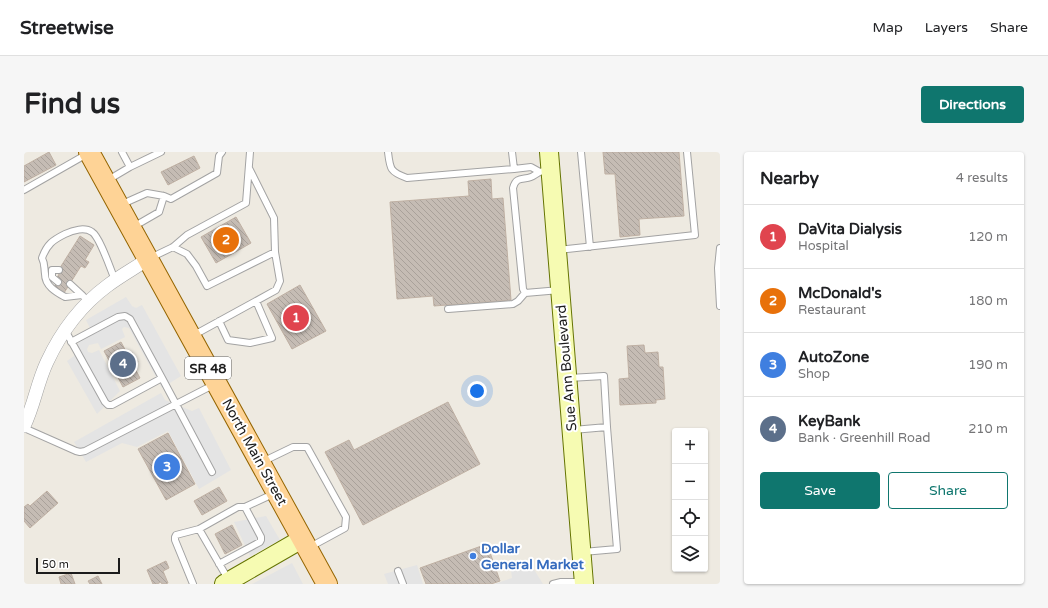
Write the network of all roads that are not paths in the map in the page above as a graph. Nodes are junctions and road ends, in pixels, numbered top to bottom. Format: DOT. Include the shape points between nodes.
graph roads {
  1 [pos="89,152"];
  2 [pos="122,152"];
  3 [pos="160,152"];
  4 [pos="222,152"];
  5 [pos="250,152"];
  6 [pos="388,152"];
  7 [pos="512,152"];
  8 [pos="549,152"];
  9 [pos="581,152"];
  10 [pos="686,152"];
  11 [pos="130,167"];
  12 [pos="249,168"];
  13 [pos="514,169"];
  14 [pos="545,171"];
  15 [pos="105,181"];
  16 [pos="24,190"];
  17 [pos="164,196"];
  18 [pos="119,206"];
  19 [pos="131,228"];
  20 [pos="173,246"];
  21 [pos="590,247"];
  22 [pos="720,248"];
  23 [pos="557,250"];
  24 [pos="275,252"];
  25 [pos="148,259"];
  26 [pos="45,264"];
  27 [pos="52,270"];
  28 [pos="115,280"];
  29 [pos="76,290"];
  30 [pos="560,290"];
  31 [pos="525,293"];
  32 [pos="85,298"];
  33 [pos="256,302"];
  34 [pos="720,306"];
  35 [pos="448,309"];
  36 [pos="219,321"];
  37 [pos="65,330"];
  38 [pos="191,337"];
  39 [pos="72,342"];
  40 [pos="162,378"];
  41 [pos="567,378"];
  42 [pos="217,383"];
  43 [pos="176,404"];
  44 [pos="24,427"];
  45 [pos="607,427"];
  46 [pos="572,431"];
  47 [pos="261,463"];
  48 [pos="212,472"];
  49 [pos="277,492"];
  50 [pos="245,508"];
  51 [pos="199,529"];
  52 [pos="305,544"];
  53 [pos="581,552"];
  54 [pos="219,564"];
  55 [pos="398,571"];
  56 [pos="226,582"];
  57 [pos="584,583"];
  58 [pos="194,584"];
  59 [pos="327,584"];
  60 [pos="403,584"];
  61 [pos="553,584"];
  1 -- 15 [label="main road, North Main Street / SR 48"];
  1 -- 16 [label="lane"];
  2 -- 11 [label="lane"];
  3 -- 11 [label="lane"];
  4 -- 17 [label="lane" via="217,173 171,199"];
  5 -- 12 [label="lane"];
  6 -- 13 [label="lane" via="390,167 396,174 407,178"];
  7 -- 13 [label="lane"];
  8 -- 14 [label="street, Sue Ann Boulevard"];
  9 -- 21 [label="lane"];
  10 -- 21 [label="lane" via="695,235"];
  11 -- 15 [label="lane"];
  12 -- 20 [label="lane" via="246,203 186,235"];
  12 -- 24 [label="lane" via="274,218"];
  13 -- 14 [label="lane" via="530,167"];
  14 -- 23 [label="street, Sue Ann Boulevard"];
  14 -- 31 [label="lane" via="520,179 514,183 513,188"];
  15 -- 18 [label="main road, North Main Street / SR 48"];
  17 -- 18 [label="lane" via="147,193"];
  17 -- 19 [label="lane" via="159,212"];
  18 -- 19 [label="main road, North Main Street / SR 48"];
  19 -- 25 [label="main road, North Main Street / SR 48"];
  20 -- 24 [label="lane" via="187,254 207,286"];
  20 -- 25 [label="lane"];
  21 -- 23 [label="lane"];
  22 -- 34 [label="lane"];
  23 -- 30 [label="street, Sue Ann Boulevard"];
  24 -- 33 [label="lane" via="280,281 276,290"];
  25 -- 28 [label="street"];
  25 -- 38 [label="main road, North Main Street / SR 48"];
  26 -- 27 [label="lane"];
  26 -- 28 [label="lane" via="42,258 45,249 55,239 71,230 86,229 94,233 98,239"];
  26 -- 32 [label="lane" via="48,285 55,291 65,297"];
  27 -- 27 [label="lane" via="58,276 52,277"];
  28 -- 32 [label="street"];
  29 -- 29 [label="lane" via="70,284"];
  29 -- 32 [label="lane"];
  30 -- 31 [label="lane"];
  30 -- 41 [label="street, Sue Ann Boulevard"];
  31 -- 35 [label="lane" via="513,304"];
  32 -- 37 [label="street"];
  33 -- 36 [label="lane"];
  33 -- 36 [label="lane" via="272,338 250,343 228,340"];
  36 -- 38 [label="lane"];
  37 -- 39 [label="lane"];
  37 -- 44 [label="street" via="47,362"];
  38 -- 42 [label="main road, North Main Street / SR 48"];
  39 -- 40 [label="lane" via="118,317 125,316 130,319"];
  39 -- 40 [label="lane" via="108,405"];
  40 -- 43 [label="lane"];
  41 -- 45 [label="lane" via="604,376"];
  41 -- 46 [label="street, Sue Ann Boulevard"];
  42 -- 43 [label="lane"];
  42 -- 47 [label="main road, North Main Street / SR 48"];
  43 -- 44 [label="lane" via="80,452"];
  43 -- 48 [label="lane"];
  45 -- 46 [label="lane"];
  45 -- 53 [label="lane" via="617,548"];
  46 -- 53 [label="street, Sue Ann Boulevard"];
  47 -- 49 [label="main road, North Main Street / SR 48"];
  47 -- 52 [label="lane" via="293,447 306,447 346,517 345,528"];
  49 -- 50 [label="lane"];
  49 -- 52 [label="main road, North Main Street / SR 48"];
  50 -- 51 [label="lane" via="238,507"];
  50 -- 54 [label="lane" via="261,540"];
  51 -- 54 [label="lane"];
  51 -- 58 [label="lane" via="175,537"];
  52 -- 56 [label="street"];
  52 -- 59 [label="main road, North Main Street / SR 48"];
  53 -- 57 [label="street, Sue Ann Boulevard"];
  54 -- 56 [label="lane"];
  55 -- 60 [label="lane"];
  57 -- 61 [label="lane"];
}
